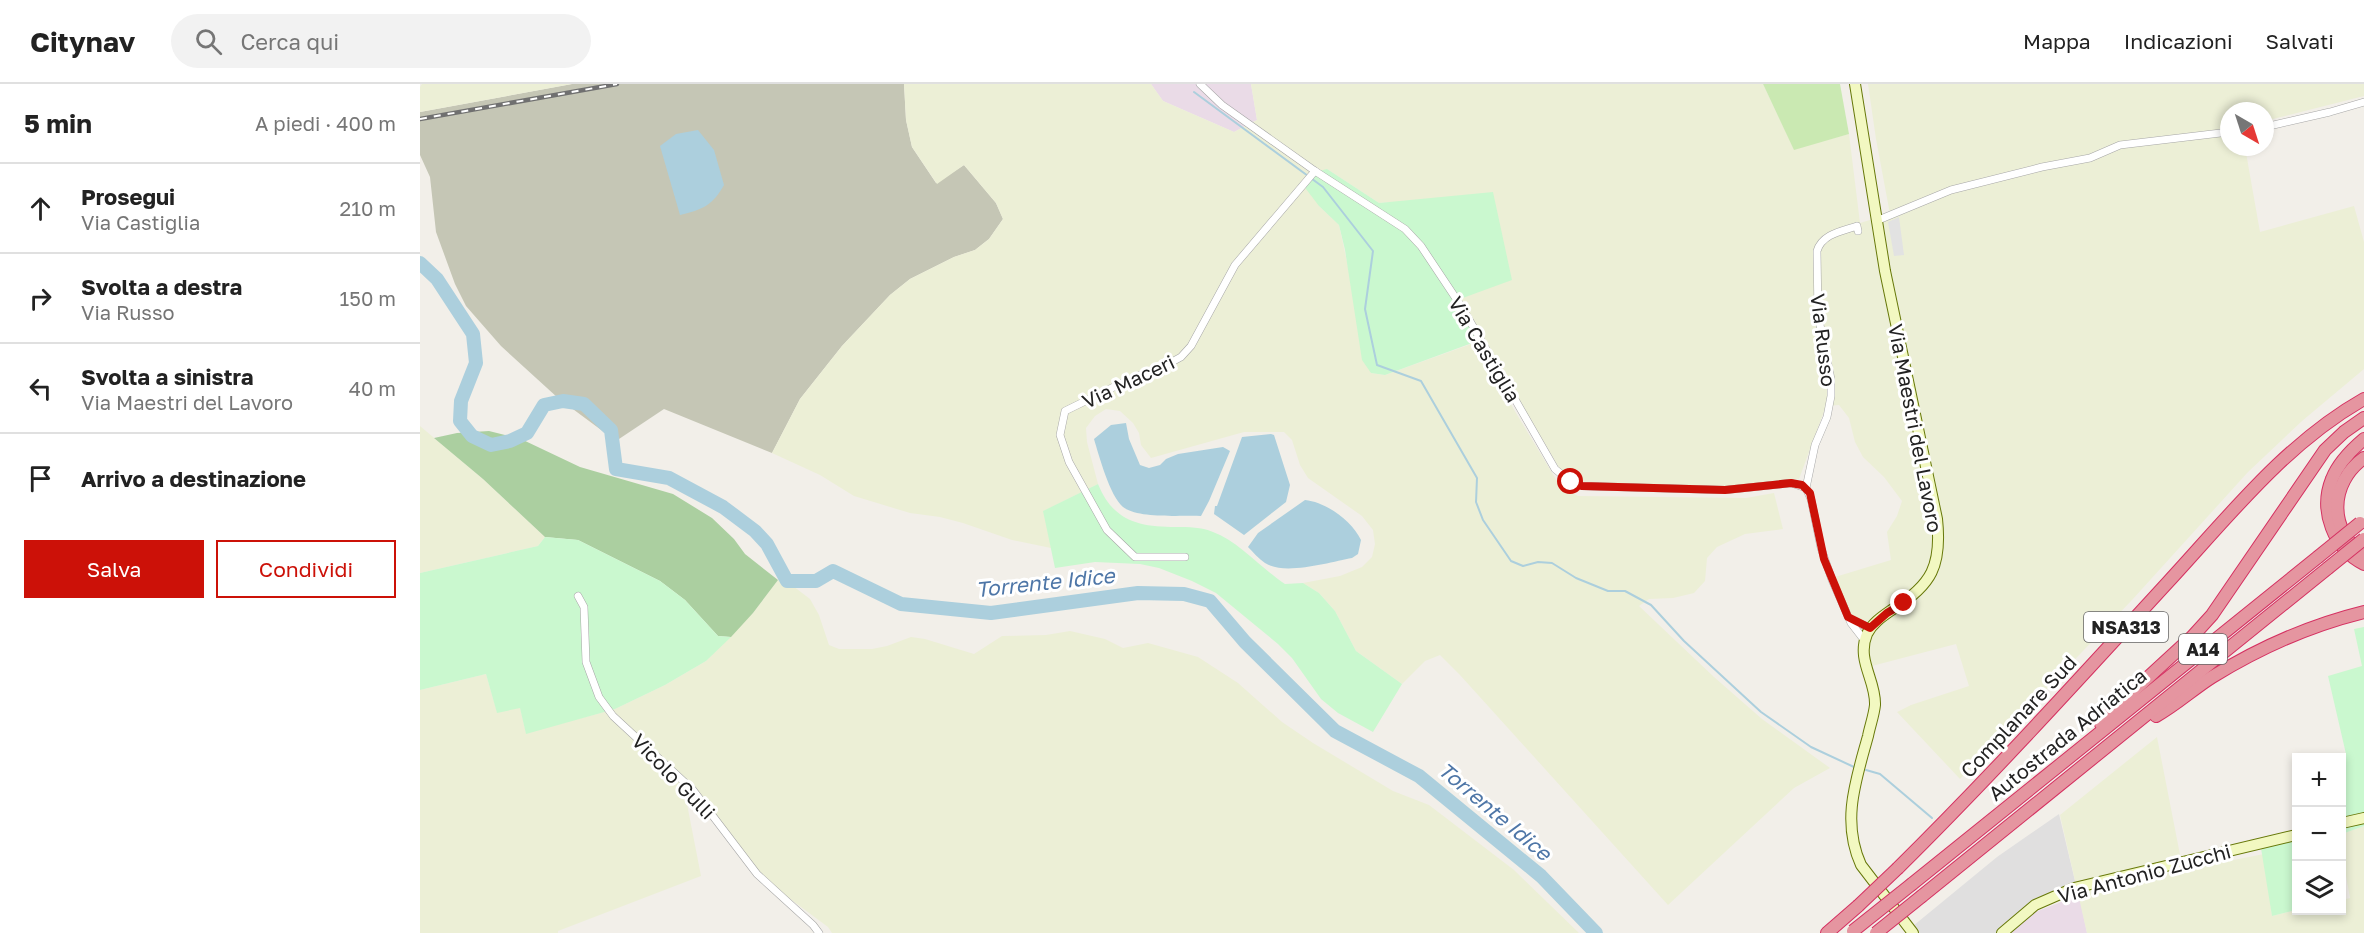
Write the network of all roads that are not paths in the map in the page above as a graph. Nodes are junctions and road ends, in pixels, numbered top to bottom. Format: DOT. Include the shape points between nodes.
graph roads {
  1 [pos="1200,84"];
  2 [pos="1855,84"];
  3 [pos="2364,102"];
  4 [pos="2274,125"];
  5 [pos="2220,133"];
  6 [pos="1311,175"];
  7 [pos="1875,221"];
  8 [pos="1858,231"];
  9 [pos="2364,399"];
  10 [pos="2364,418"];
  11 [pos="2364,439"];
  12 [pos="2364,458"];
  13 [pos="1806,488"];
  14 [pos="2362,521"];
  15 [pos="2364,539"];
  16 [pos="2364,555"];
  17 [pos="1185,558"];
  18 [pos="2364,564"];
  19 [pos="578,596"];
  20 [pos="2364,612"];
  21 [pos="1848,617"];
  22 [pos="1870,628"];
  23 [pos="1865,641"];
  24 [pos="2135,724"];
  25 [pos="2088,742"];
  26 [pos="2364,818"];
  27 [pos="2346,823"];
  28 [pos="2292,836"];
  29 [pos="1852,932"];
  30 [pos="819,933"];
  31 [pos="1827,933"];
  32 [pos="1876,933"];
  33 [pos="1914,933"];
  34 [pos="2002,933"];
  1 -- 6 [label="street, Via Castiglia"];
  2 -- 7 [label="street, Via Maestri del Lavoro"];
  3 -- 4 [label="street"];
  5 -- 7 [label="street" via="2120,145 2090,158 1951,190"];
  6 -- 13 [label="street, Via Castiglia" via="1405,229 1421,246 1564,478 1582,486 1725,490 1791,483"];
  6 -- 17 [label="street, Via Maceri" via="1234,265 1191,346 1181,357 1065,411 1060,435 1069,462 1107,530 1134,557"];
  7 -- 22 [label="street, Via Maestri del Lavoro" via="1940,543 1934,568 1922,589"];
  8 -- 13 [label="street, Via Russo" via="1857,226 1833,234 1821,242 1817,251 1818,315 1831,396"];
  9 -- 31 [label="highway, Complanare Sud / NSA313, bridge" via="2310,435 2262,480 1999,765 1898,868"];
  10 -- 25 [label="highway" via="2325,450 2202,627 2116,706"];
  11 -- 18 [label="highway" via="2336,470 2328,500 2338,542"];
  12 -- 16 [label="highway" via="2343,483 2337,501 2345,537"];
  13 -- 21 [label="street, Via Russo" via="1824,559"];
  14 -- 25 [label="highway, Autostrada Adriatica / A14, bridge"];
  15 -- 24 [label="highway, Autostrada Adriatica / A14, bridge"];
  19 -- 30 [label="street, Vicolo Gulli" via="584,607 586,662 599,697 613,716 693,790 757,874"];
  20 -- 24 [label="highway" via="2263,649 2212,676 2163,712"];
  21 -- 22 [label="street"];
  21 -- 23 [label="street, Via Russo"];
  22 -- 23 [label="street"];
  23 -- 33 [label="street" via="1864,662 1875,710 1852,799 1852,840 1861,865"];
  24 -- 32 [label="highway, Autostrada Adriatica / A14, bridge"];
  25 -- 29 [label="highway, Autostrada Adriatica / A14, bridge"];
  26 -- 27 [label="street"];
  28 -- 34 [label="street, Via Antonio Zucchi" via="2074,888 2035,905"];
}
